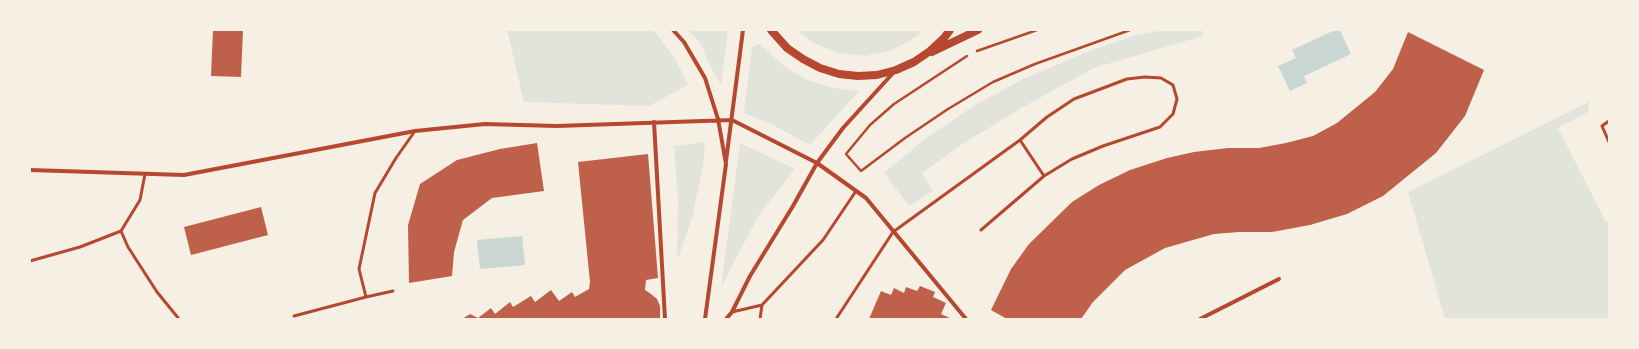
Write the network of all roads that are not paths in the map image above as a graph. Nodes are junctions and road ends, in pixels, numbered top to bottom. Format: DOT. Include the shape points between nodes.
graph roads {
  1 [pos="673,30"];
  2 [pos="743,30"];
  3 [pos="762,30"];
  4 [pos="770,30"];
  5 [pos="950,30"];
  6 [pos="978,30"];
  7 [pos="787,48"];
  8 [pos="914,62"];
  9 [pos="896,70"];
  10 [pos="718,119"];
  11 [pos="732,120"];
  12 [pos="1609,121"];
  13 [pos="654,122"];
  14 [pos="415,131"];
  15 [pos="1020,140"];
  16 [pos="1609,142"];
  17 [pos="817,163"];
  18 [pos="726,164"];
  19 [pos="30,170"];
  20 [pos="145,174"];
  21 [pos="1044,176"];
  22 [pos="856,192"];
  23 [pos="981,230"];
  24 [pos="121,231"];
  25 [pos="893,232"];
  26 [pos="30,261"];
  27 [pos="1279,279"];
  28 [pos="393,291"];
  29 [pos="366,297"];
  30 [pos="762,305"];
  31 [pos="732,312"];
  32 [pos="294,316"];
  33 [pos="178,319"];
  34 [pos="665,319"];
  35 [pos="705,319"];
  36 [pos="726,319"];
  37 [pos="760,319"];
  38 [pos="836,319"];
  39 [pos="966,319"];
  40 [pos="1200,319"];
  1 -- 10 [label="street" via="684,42 705,78"];
  2 -- 11 [label="street"];
  3 -- 7 [label="main road"];
  4 -- 7 [label="main road"];
  5 -- 8 [label="main road" via="930,51"];
  6 -- 8 [label="main road"];
  7 -- 9 [label="main road" via="802,59 839,74 858,76"];
  8 -- 9 [label="main road"];
  9 -- 17 [label="street" via="843,128"];
  10 -- 11 [label="street"];
  10 -- 13 [label="street"];
  10 -- 18 [label="street"];
  11 -- 17 [label="street"];
  11 -- 18 [label="street"];
  12 -- 16 [label="lane" via="1602,126"];
  13 -- 14 [label="street" via="557,126 485,124"];
  13 -- 34 [label="street"];
  14 -- 20 [label="street" via="184,176"];
  14 -- 29 [label="lane" via="375,193 359,269"];
  15 -- 21 [label="lane"];
  15 -- 21 [label="lane" via="1074,99 1128,79 1161,78 1173,85 1177,99 1173,114 1160,127 1072,159"];
  15 -- 25 [label="lane"];
  17 -- 22 [label="street"];
  17 -- 31 [label="street" via="750,276"];
  18 -- 35 [label="street"];
  19 -- 20 [label="street"];
  20 -- 24 [label="lane" via="140,200"];
  21 -- 23 [label="lane"];
  22 -- 25 [label="street" via="866,198"];
  22 -- 30 [label="lane" via="823,240"];
  24 -- 26 [label="lane" via="80,247"];
  24 -- 33 [label="lane" via="128,247 157,292"];
  25 -- 38 [label="lane"];
  25 -- 39 [label="street"];
  27 -- 40 [label="street"];
  28 -- 29 [label="lane"];
  29 -- 32 [label="lane"];
  30 -- 31 [label="lane"];
  30 -- 37 [label="lane"];
  31 -- 36 [label="street"];
}
